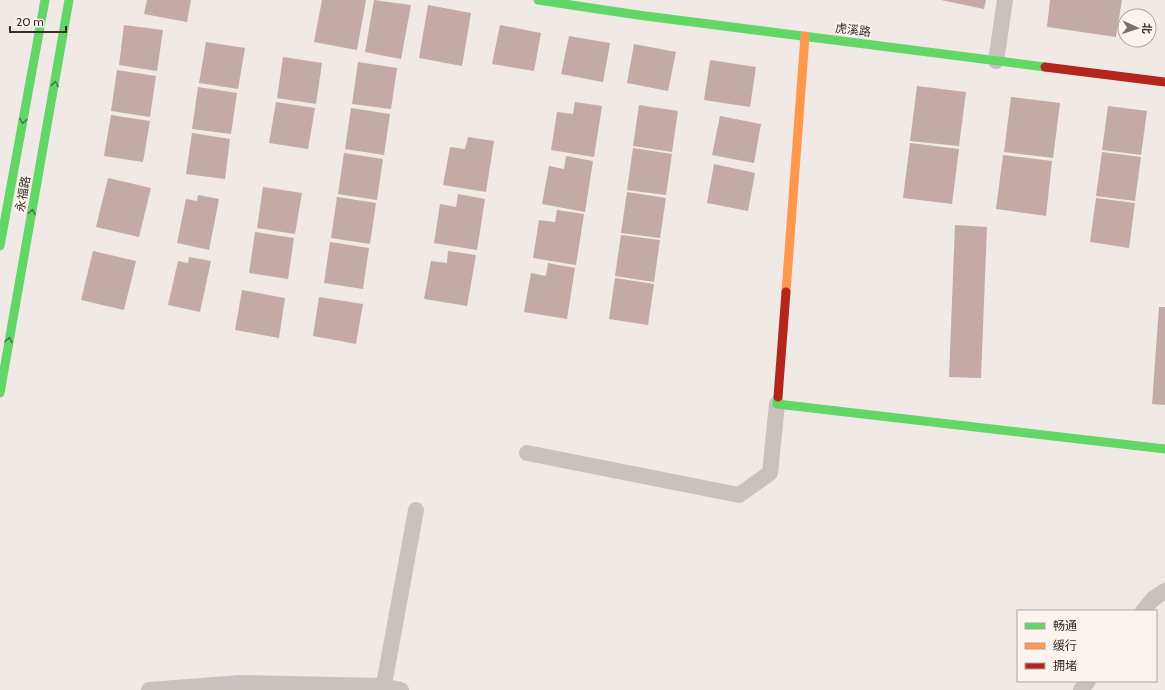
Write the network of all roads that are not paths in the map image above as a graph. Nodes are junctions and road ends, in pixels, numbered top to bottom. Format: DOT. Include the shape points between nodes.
graph roads {
  1 [pos="45,0"];
  2 [pos="70,0"];
  3 [pos="538,0"];
  4 [pos="1005,0"];
  5 [pos="555,1"];
  6 [pos="805,36"];
  7 [pos="996,61"];
  8 [pos="1165,82"];
  9 [pos="0,246"];
  10 [pos="0,392"];
  11 [pos="777,404"];
  12 [pos="1165,449"];
  13 [pos="527,453"];
  14 [pos="416,510"];
  15 [pos="1165,591"];
  16 [pos="1144,610"];
  17 [pos="1087,682"];
  18 [pos="383,688"];
  19 [pos="149,690"];
  20 [pos="401,690"];
  21 [pos="1081,690"];
  1 -- 9 [label="street, 永福路, one-way"];
  10 -- 2 [label="street, 永福路, one-way"];
  3 -- 5 [label="street, 虎溪路"];
  4 -- 7 [label="street"];
  5 -- 6 [label="street, 虎溪路"];
  6 -- 7 [label="street, 虎溪路"];
  6 -- 11 [label="street"];
  7 -- 8 [label="street, 虎溪路"];
  11 -- 12 [label="street"];
  11 -- 13 [label="street" via="770,473 739,495"];
  14 -- 18 [label="street"];
  15 -- 16 [label="street"];
  17 -- 21 [label="street"];
  18 -- 19 [label="street" via="242,683"];
  18 -- 20 [label="street"];
}
